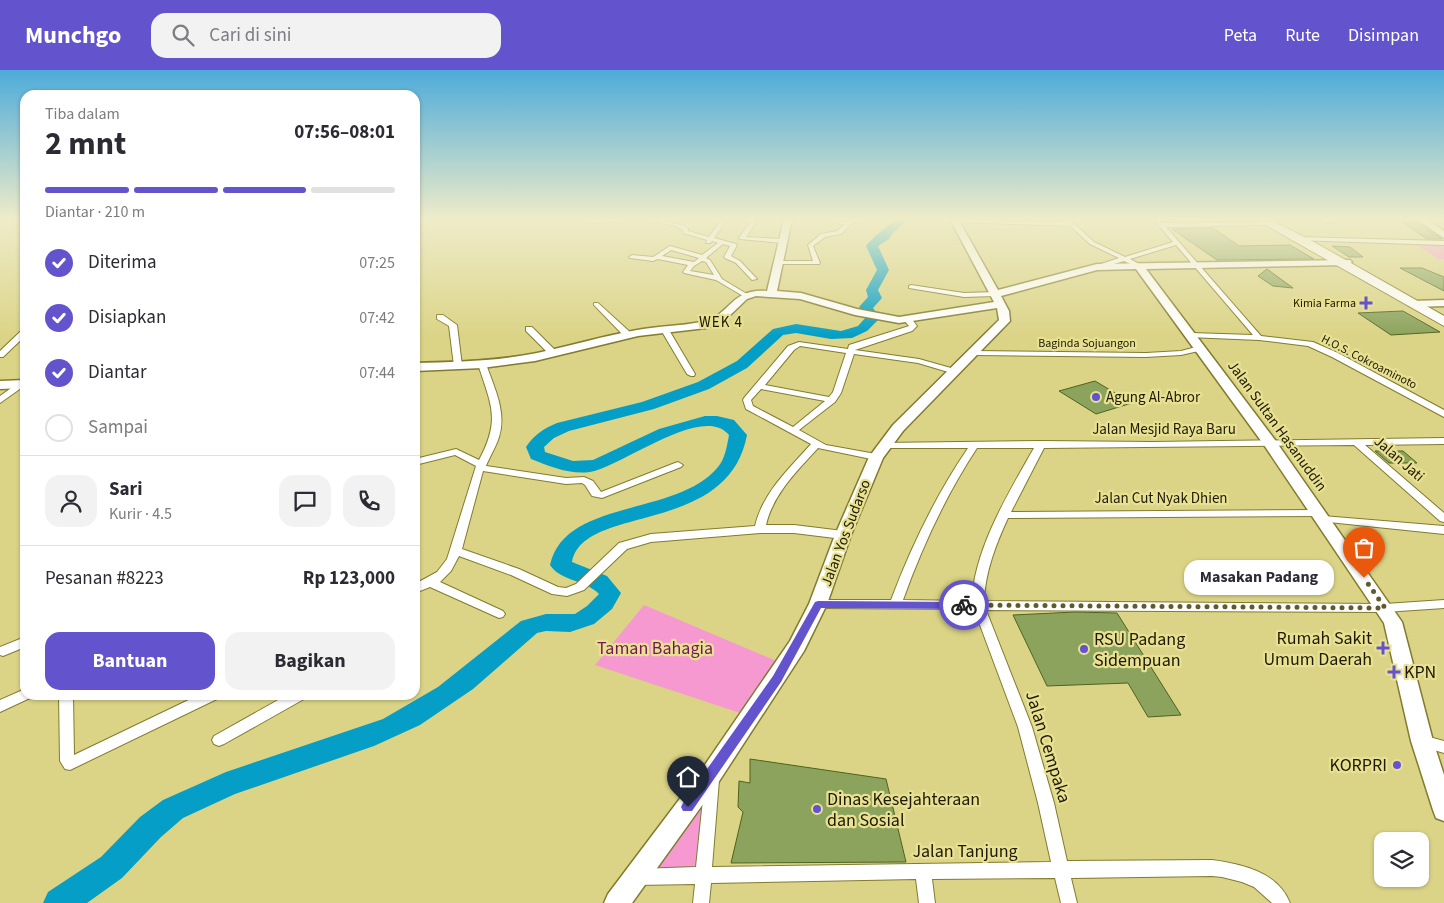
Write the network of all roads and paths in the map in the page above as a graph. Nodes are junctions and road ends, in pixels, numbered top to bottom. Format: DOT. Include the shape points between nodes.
graph roads {
  1 [pos="638,258"];
  2 [pos="656,258"];
  3 [pos="702,258"];
  4 [pos="704,258"];
  5 [pos="729,258"];
  6 [pos="780,258"];
  7 [pos="815,258"];
  8 [pos="975,258"];
  9 [pos="1125,258"];
  10 [pos="1190,258"];
  11 [pos="1338,258"];
  12 [pos="1344,262"];
  13 [pos="779,263"];
  14 [pos="692,264"];
  15 [pos="1139,266"];
  16 [pos="1197,266"];
  17 [pos="1097,267"];
  18 [pos="718,278"];
  19 [pos="754,279"];
  20 [pos="911,287"];
  21 [pos="772,293"];
  22 [pos="746,295"];
  23 [pos="997,299"];
  24 [pos="1444,303"];
  25 [pos="596,304"];
  26 [pos="1416,304"];
  27 [pos="440,317"];
  28 [pos="1444,317"];
  29 [pos="902,320"];
  30 [pos="1444,322"];
  31 [pos="529,328"];
  32 [pos="665,330"];
  33 [pos="628,335"];
  34 [pos="1191,335"];
  35 [pos="20,337"];
  36 [pos="1259,338"];
  37 [pos="1200,348"];
  38 [pos="849,351"];
  39 [pos="553,353"];
  40 [pos="974,354"];
  41 [pos="0,355"];
  42 [pos="482,364"];
  43 [pos="458,366"];
  44 [pos="420,367"];
  45 [pos="955,372"];
  46 [pos="690,374"];
  47 [pos="20,384"];
  48 [pos="0,385"];
  49 [pos="20,386"];
  50 [pos="759,386"];
  51 [pos="0,400"];
  52 [pos="832,400"];
  53 [pos="1444,414"];
  54 [pos="793,431"];
  55 [pos="1444,441"];
  56 [pos="1356,442"];
  57 [pos="1270,443"];
  58 [pos="816,444"];
  59 [pos="1041,444"];
  60 [pos="974,446"];
  61 [pos="880,451"];
  62 [pos="420,461"];
  63 [pos="678,465"];
  64 [pos="480,467"];
  65 [pos="1004,515"];
  66 [pos="1442,515"];
  67 [pos="1321,516"];
  68 [pos="760,529"];
  69 [pos="1444,530"];
  70 [pos="843,535"];
  71 [pos="455,551"];
  72 [pos="430,582"];
  73 [pos="420,587"];
  74 [pos="818,604"];
  75 [pos="1444,604"];
  76 [pos="895,605"];
  77 [pos="978,605"];
  78 [pos="1385,608"];
  79 [pos="499,614"];
  80 [pos="20,644"];
  81 [pos="3,651"];
  82 [pos="20,696"];
  83 [pos="66,700"];
  84 [pos="202,700"];
  85 [pos="290,700"];
  86 [pos="0,706"];
  87 [pos="219,740"];
  88 [pos="1422,741"];
  89 [pos="1444,747"];
  90 [pos="713,772"];
  91 [pos="1444,810"];
  92 [pos="922,870"];
  93 [pos="1062,871"];
  94 [pos="703,875"];
  95 [pos="636,877"];
  96 [pos="617,903"];
  97 [pos="701,903"];
  98 [pos="927,903"];
  99 [pos="1069,903"];
  100 [pos="1282,903"];
  1 -- 2 [label="street"];
  2 -- 14 [label="street"];
  3 -- 14 [label="street" via="697,264"];
  4 -- 18 [label="street"];
  5 -- 19 [label="street" via="738,262"];
  6 -- 13 [label="street"];
  7 -- 13 [label="street" via="817,263"];
  8 -- 23 [label="street"];
  9 -- 15 [label="street"];
  9 -- 17 [label="street"];
  10 -- 16 [label="street"];
  11 -- 12 [label="highway"];
  12 -- 16 [label="street"];
  12 -- 26 [label="highway"];
  13 -- 21 [label="street"];
  14 -- 18 [label="street" via="686,272"];
  15 -- 16 [label="street"];
  15 -- 17 [label="street"];
  15 -- 34 [label="street, Jalan Sultan Hasanuddin"];
  16 -- 36 [label="street"];
  17 -- 23 [label="street"];
  18 -- 22 [label="street"];
  20 -- 23 [label="street"];
  21 -- 22 [label="street"];
  21 -- 29 [label="street" via="801,296 855,312"];
  22 -- 32 [label="street" via="714,323"];
  23 -- 29 [label="street"];
  23 -- 40 [label="street, Jalan Yos Sudarso" via="1004,311 1004,321"];
  24 -- 26 [label="street"];
  25 -- 33 [label="street"];
  26 -- 28 [label="highway"];
  26 -- 30 [label="highway"];
  27 -- 43 [label="street" via="453,325"];
  29 -- 38 [label="street" via="913,326 858,343"];
  31 -- 39 [label="street"];
  32 -- 33 [label="street"];
  32 -- 46 [label="street"];
  33 -- 39 [label="street"];
  34 -- 36 [label="street, H.O.S. Cokroaminoto"];
  34 -- 37 [label="street, Jalan Sultan Hasanuddin"];
  35 -- 41 [label="street"];
  36 -- 53 [label="street, H.O.S. Cokroaminoto" via="1299,342 1325,350"];
  37 -- 40 [label="street, Baginda Sojuangon" via="1181,353 1146,355"];
  37 -- 57 [label="street, Jalan Sultan Hasanuddin"];
  38 -- 45 [label="street" via="924,362"];
  38 -- 50 [label="street" via="797,345"];
  38 -- 52 [label="street" via="842,382"];
  39 -- 42 [label="street"];
  40 -- 45 [label="street, Jalan Yos Sudarso"];
  42 -- 43 [label="street"];
  42 -- 64 [label="street" via="497,423 492,444"];
  43 -- 44 [label="street"];
  45 -- 61 [label="street, Jalan Yos Sudarso"];
  47 -- 48 [label="street"];
  49 -- 51 [label="street"];
  50 -- 52 [label="street"];
  50 -- 54 [label="street, Jalan Mesjid Raya Baru" via="747,400 747,405"];
  52 -- 54 [label="street"];
  54 -- 58 [label="street, Jalan Mesjid Raya Baru"];
  55 -- 56 [label="street, Jalan Mesjid Raya Baru"];
  56 -- 57 [label="street, Jalan Mesjid Raya Baru"];
  56 -- 66 [label="street, Jalan Jati"];
  57 -- 59 [label="street, Jalan Mesjid Raya Baru"];
  57 -- 67 [label="street, Jalan Sultan Hasanuddin"];
  58 -- 61 [label="street, Jalan Mesjid Raya Baru"];
  58 -- 68 [label="street" via="773,496"];
  59 -- 60 [label="street, Jalan Mesjid Raya Baru"];
  59 -- 65 [label="street"];
  60 -- 61 [label="street, Jalan Mesjid Raya Baru"];
  60 -- 76 [label="street" via="947,487"];
  61 -- 70 [label="street, Jalan Yos Sudarso"];
  62 -- 64 [label="street" via="456,452"];
  63 -- 64 [label="street" via="602,495 595,493 584,480 566,481"];
  64 -- 71 [label="street"];
  65 -- 67 [label="street, Jalan Cut Nyak Dhien"];
  65 -- 77 [label="street" via="978,589"];
  67 -- 69 [label="street, Jalan Cut Nyak Dhien"];
  67 -- 78 [label="street, Jalan Sultan Hasanuddin"];
  68 -- 70 [label="street"];
  68 -- 71 [label="street" via="651,538 623,546 582,585 571,591 556,591 515,572"];
  70 -- 74 [label="street, Jalan Yos Sudarso"];
  71 -- 72 [label="street" via="448,567"];
  72 -- 73 [label="street"];
  72 -- 79 [label="street"];
  74 -- 76 [label="street"];
  74 -- 90 [label="street, Jalan Yos Sudarso" via="777,679"];
  75 -- 78 [label="street"];
  76 -- 77 [label="street"];
  77 -- 78 [label="street"];
  77 -- 93 [label="street, Jalan Cempaka" via="1024,727"];
  78 -- 88 [label="street, Jalan Sultan Hasanuddin" via="1394,622"];
  80 -- 81 [label="street"];
  82 -- 86 [label="street"];
  83 -- 84 [label="street" via="67,761 70,764"];
  85 -- 87 [label="street"];
  88 -- 89 [label="street"];
  88 -- 91 [label="street, Jalan Sultan Hasanuddin"];
  90 -- 94 [label="street"];
  90 -- 95 [label="street, Jalan Yos Sudarso"];
  92 -- 93 [label="street, Jalan Tanjung"];
  92 -- 94 [label="street, Jalan Tanjung"];
  92 -- 98 [label="street"];
  93 -- 99 [label="street, Jalan Cempaka"];
  93 -- 100 [label="street, Jalan Tanjung" via="1236,870 1259,880"];
  94 -- 95 [label="street, Jalan Tanjung"];
  94 -- 97 [label="street"];
  95 -- 96 [label="street, Jalan Yos Sudarso"];
}
